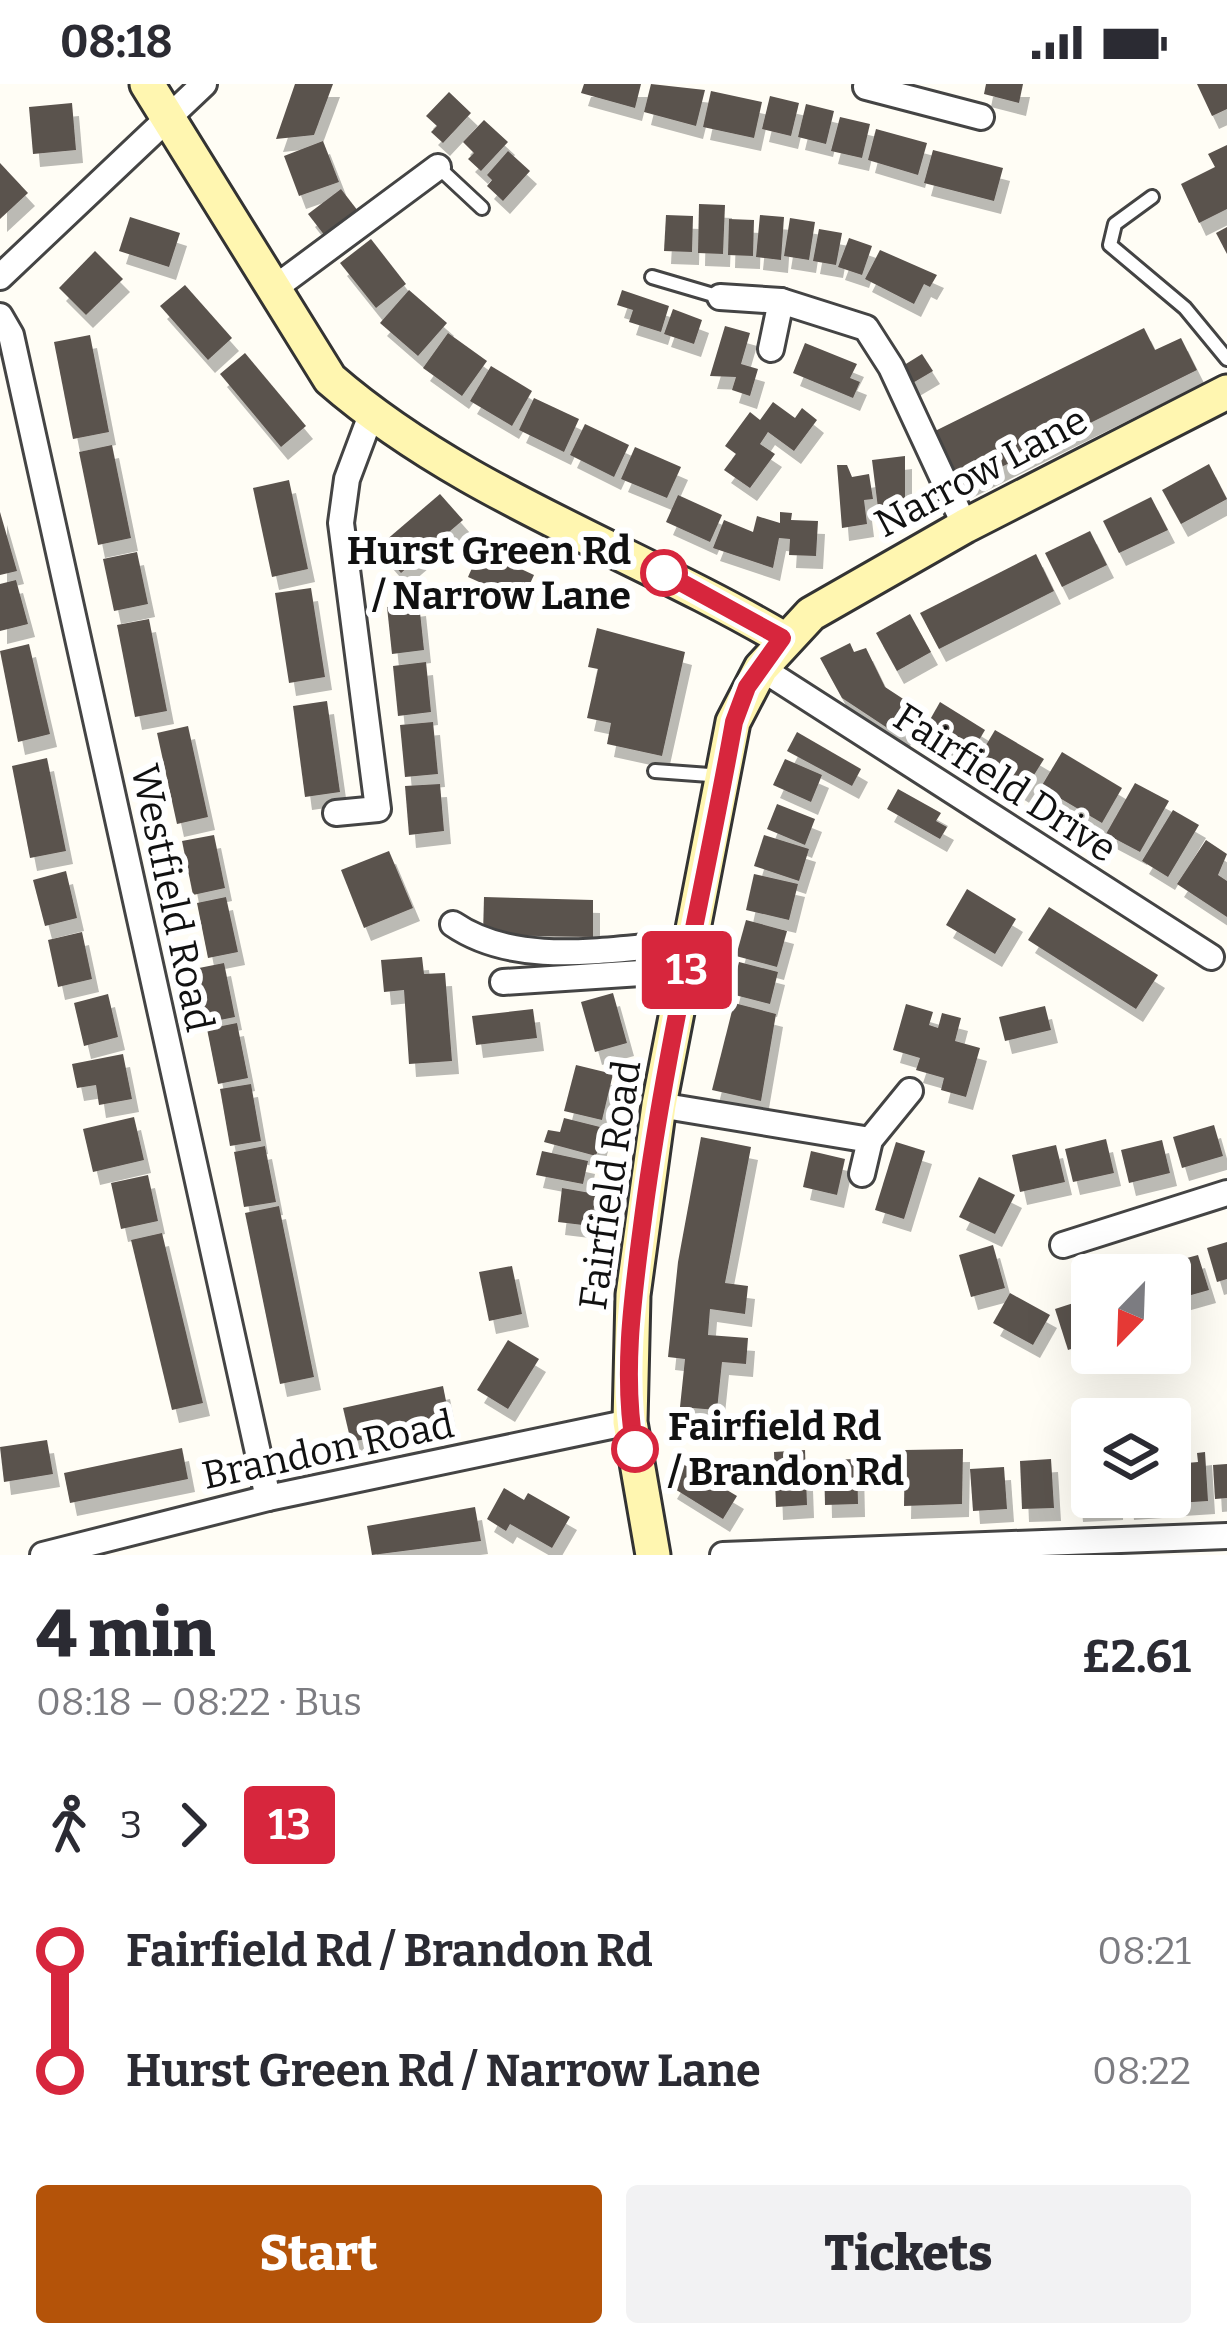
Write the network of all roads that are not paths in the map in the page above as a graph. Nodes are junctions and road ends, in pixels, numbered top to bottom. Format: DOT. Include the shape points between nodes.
graph roads {
  1 [pos="147,84"];
  2 [pos="203,84"];
  3 [pos="866,87"];
  4 [pos="940,95"];
  5 [pos="166,117"];
  6 [pos="981,117"];
  7 [pos="438,167"];
  8 [pos="1152,197"];
  9 [pos="482,208"];
  10 [pos="0,277"];
  11 [pos="652,277"];
  12 [pos="272,290"];
  13 [pos="720,297"];
  14 [pos="781,302"];
  15 [pos="0,316"];
  16 [pos="771,349"];
  17 [pos="1227,359"];
  18 [pos="1227,392"];
  19 [pos="371,415"];
  20 [pos="965,526"];
  21 [pos="782,638"];
  22 [pos="760,668"];
  23 [pos="655,771"];
  24 [pos="724,776"];
  25 [pos="336,813"];
  26 [pos="453,924"];
  27 [pos="691,956"];
  28 [pos="1211,956"];
  29 [pos="502,982"];
  30 [pos="910,1091"];
  31 [pos="659,1105"];
  32 [pos="870,1140"];
  33 [pos="862,1174"];
  34 [pos="1227,1193"];
  35 [pos="1063,1245"];
  36 [pos="630,1422"];
  37 [pos="268,1498"];
  38 [pos="1227,1536"];
  39 [pos="1015,1548"];
  40 [pos="43,1555"];
  41 [pos="653,1555"];
  42 [pos="723,1555"];
  1 -- 5 [label="main road"];
  2 -- 5 [label="street"];
  3 -- 4 [label="street"];
  4 -- 6 [label="street"];
  5 -- 10 [label="street"];
  5 -- 12 [label="main road"];
  7 -- 9 [label="lane"];
  7 -- 12 [label="street"];
  8 -- 17 [label="lane" via="1115,224 1110,244 1185,308"];
  11 -- 13 [label="lane"];
  12 -- 19 [label="main road" via="330,379"];
  13 -- 14 [label="street"];
  14 -- 16 [label="street"];
  14 -- 20 [label="street" via="866,328"];
  15 -- 37 [label="street, Westfield Road" via="16,358"];
  18 -- 20 [label="main road, Narrow Lane"];
  19 -- 21 [label="main road"];
  19 -- 25 [label="street" via="341,523 378,809"];
  20 -- 21 [label="main road, Narrow Lane" via="845,592"];
  21 -- 22 [label="main road, Fairfield Road"];
  22 -- 24 [label="main road, Fairfield Road" via="734,722"];
  22 -- 28 [label="street, Fairfield Drive"];
  23 -- 24 [label="lane"];
  24 -- 27 [label="main road, Fairfield Road"];
  26 -- 27 [label="street" via="481,944 527,952"];
  27 -- 29 [label="street"];
  27 -- 31 [label="main road, Fairfield Road"];
  30 -- 32 [label="street"];
  31 -- 32 [label="street"];
  31 -- 36 [label="main road, Fairfield Road" via="633,1294"];
  32 -- 33 [label="street"];
  34 -- 35 [label="street"];
  36 -- 37 [label="street, Brandon Road"];
  36 -- 41 [label="main road, Fairfield Road"];
  37 -- 40 [label="street, Brandon Road"];
  38 -- 39 [label="street"];
  39 -- 42 [label="street"];
}
